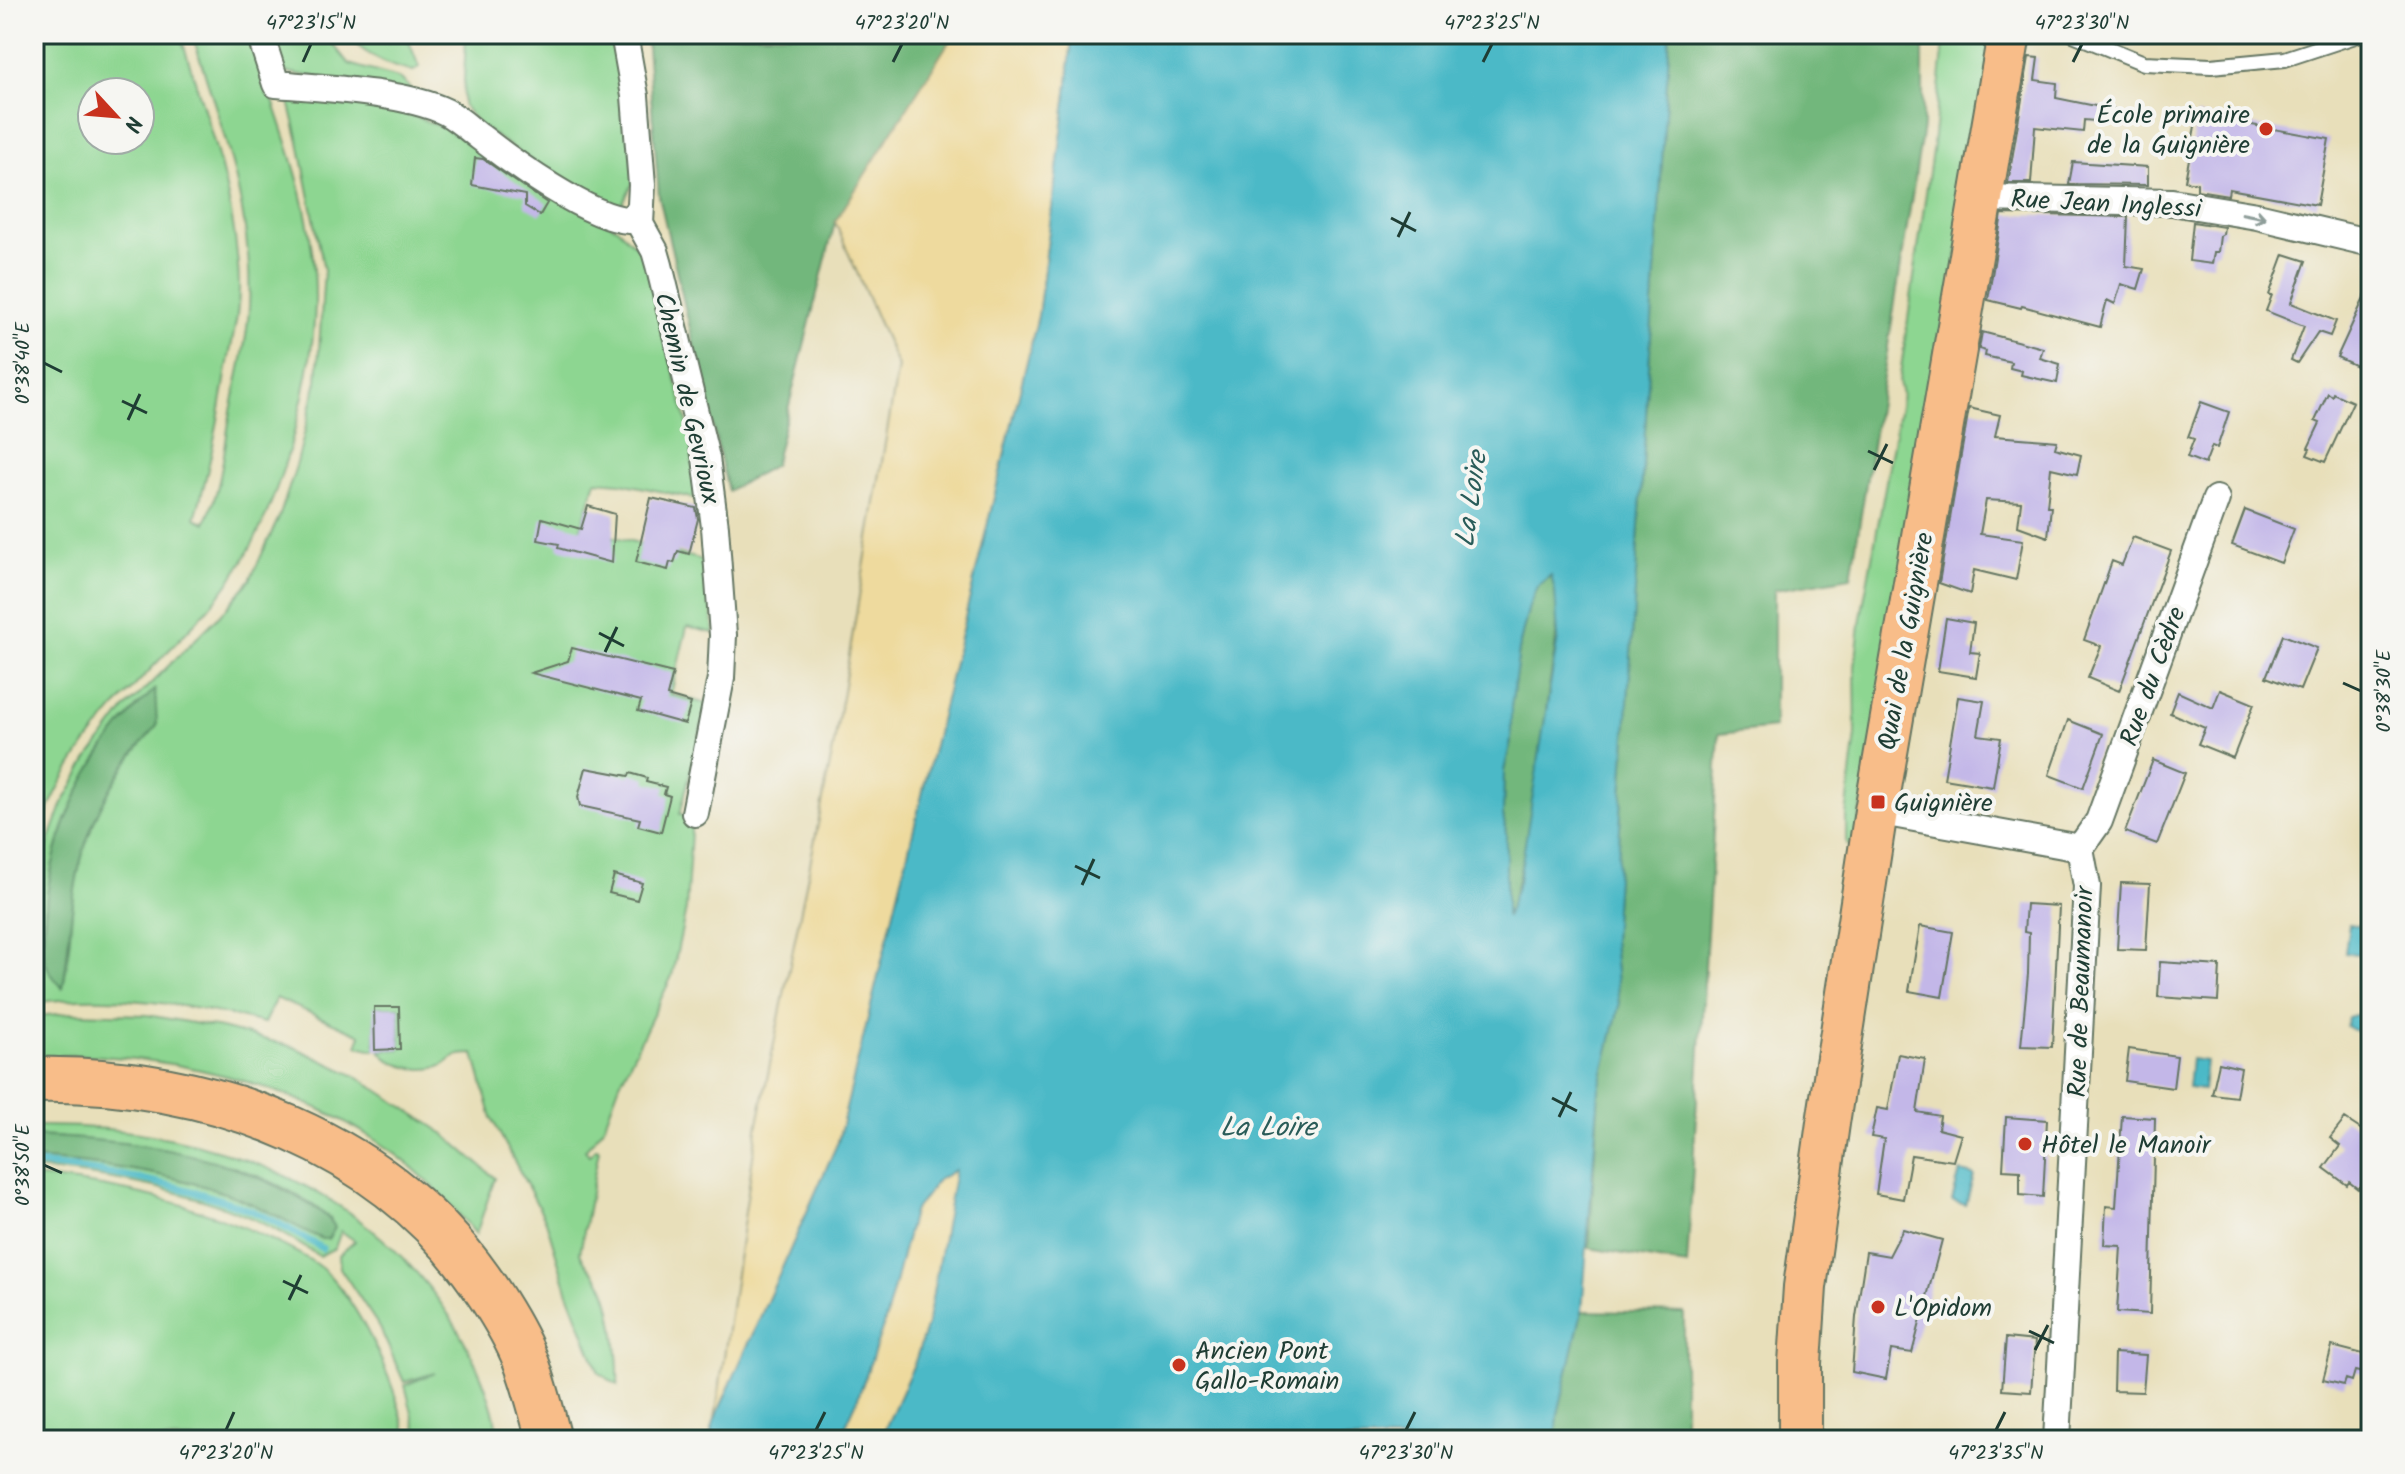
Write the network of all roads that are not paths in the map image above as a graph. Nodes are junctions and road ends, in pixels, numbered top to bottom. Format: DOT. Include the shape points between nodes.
graph roads {
  1 [pos="260,34"];
  2 [pos="624,34"];
  3 [pos="2009,34"];
  4 [pos="2073,34"];
  5 [pos="2361,34"];
  6 [pos="1981,198"];
  7 [pos="640,211"];
  8 [pos="2371,243"];
  9 [pos="2216,499"];
  10 [pos="1876,811"];
  11 [pos="695,813"];
  12 [pos="2080,848"];
  13 [pos="34,1080"];
  14 [pos="34,1107"];
  15 [pos="522,1440"];
  16 [pos="549,1440"];
  17 [pos="1800,1440"];
  18 [pos="2057,1440"];
  1 -- 7 [label="street" via="276,84 418,102 441,110 565,195 617,220 629,220"];
  2 -- 7 [label="street, Chemin de Gevrioux" via="635,96"];
  3 -- 6 [label="main road, Quai de la Guignière"];
  4 -- 5 [label="lane" via="2144,63 2211,66 2285,59"];
  6 -- 8 [label="street, Rue Jean Inglessi, one-way" via="2172,202"];
  6 -- 10 [label="main road, Quai de la Guignière"];
  7 -- 11 [label="street, Chemin de Gevrioux" via="642,231 659,265 712,493 724,652"];
  9 -- 12 [label="street, Rue du Cèdre" via="2099,821"];
  10 -- 12 [label="street, Rue de Beaumanoir"];
  10 -- 17 [label="main road, Quai de la Guignière" via="1805,1287"];
  12 -- 18 [label="street, Rue de Beaumanoir" via="2087,886"];
  13 -- 16 [label="highway" via="148,1087 234,1106 315,1140 390,1186 454,1246 504,1318 524,1357"];
  14 -- 15 [label="highway" via="109,1109 196,1123 278,1152 356,1194 422,1250 468,1308 506,1384"];
}
